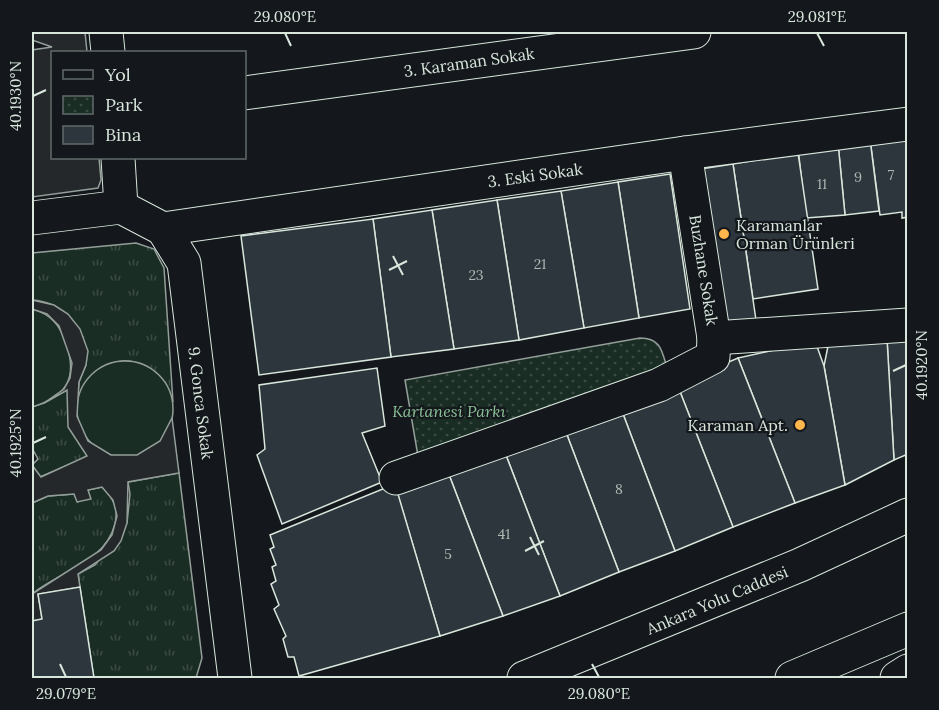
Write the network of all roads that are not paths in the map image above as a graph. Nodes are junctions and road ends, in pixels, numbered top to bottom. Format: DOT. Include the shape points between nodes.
graph roads {
  1 [pos="106,32"];
  2 [pos="694,32"];
  3 [pos="108,51"];
  4 [pos="246,93"];
  5 [pos="908,124"];
  6 [pos="685,153"];
  7 [pos="118,159"];
  8 [pos="121,207"];
  9 [pos="32,218"];
  10 [pos="163,229"];
  11 [pos="908,325"];
  12 [pos="714,338"];
  13 [pos="396,478"];
  14 [pos="908,515"];
  15 [pos="908,629"];
  16 [pos="908,671"];
  17 [pos="235,678"];
  18 [pos="524,678"];
  19 [pos="792,678"];
  20 [pos="897,678"];
  1 -- 3 [label="main road"];
  2 -- 4 [label="main road, 3. Karaman Sokak"];
  5 -- 6 [label="main road, 3. Eski Sokak"];
  6 -- 10 [label="main road, 3. Eski Sokak"];
  6 -- 12 [label="main road, Buzhane Sokak"];
  7 -- 8 [label="main road"];
  8 -- 9 [label="main road"];
  8 -- 10 [label="main road"];
  10 -- 17 [label="main road, 9. Gonca Sokak" via="184,263"];
  11 -- 12 [label="main road, Buzhane Sokak"];
  12 -- 13 [label="main road" via="714,357 659,385"];
  14 -- 18 [label="main road, Ankara Yolu Caddesi" via="800,565"];
  15 -- 19 [label="main road"];
  16 -- 20 [label="main road"];
}
